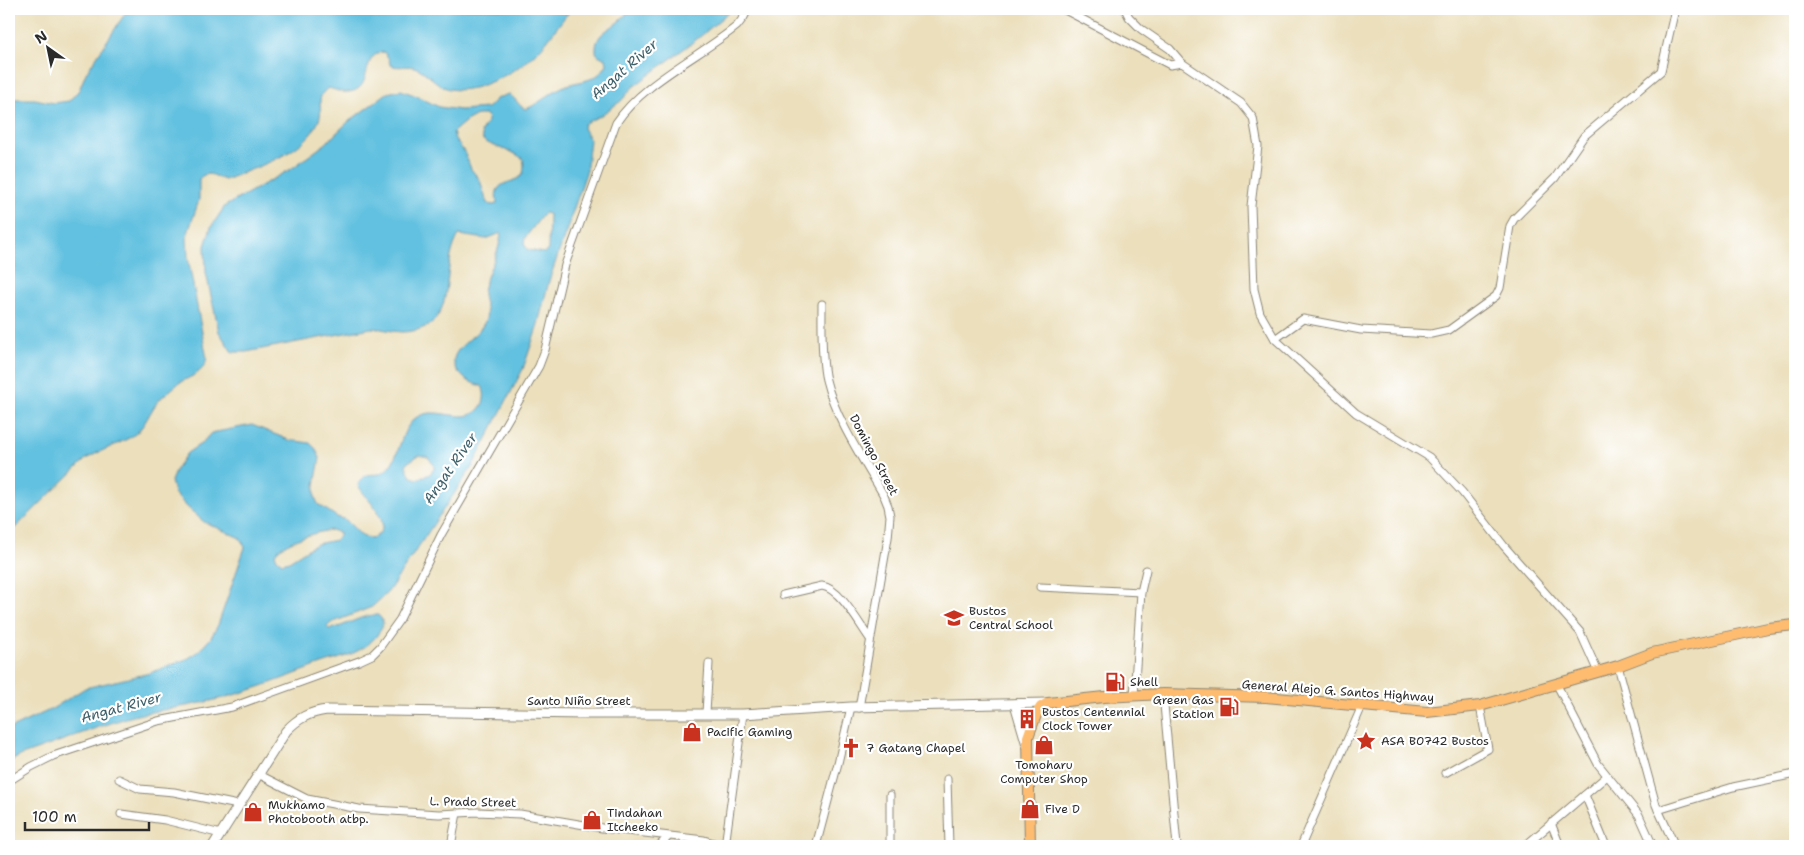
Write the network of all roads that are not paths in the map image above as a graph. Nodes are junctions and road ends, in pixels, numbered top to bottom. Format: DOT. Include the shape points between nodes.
graph roads {
  1 [pos="748,9"];
  2 [pos="1063,9"];
  3 [pos="1125,9"];
  4 [pos="1675,9"];
  5 [pos="1182,64"];
  6 [pos="822,304"];
  7 [pos="1275,339"];
  8 [pos="1146,570"];
  9 [pos="1040,587"];
  10 [pos="1141,592"];
  11 [pos="783,595"];
  12 [pos="1795,625"];
  13 [pos="870,639"];
  14 [pos="709,663"];
  15 [pos="1618,666"];
  16 [pos="1598,672"];
  17 [pos="1557,685"];
  18 [pos="1163,694"];
  19 [pos="1134,696"];
  20 [pos="1048,703"];
  21 [pos="1016,704"];
  22 [pos="1362,706"];
  23 [pos="1480,706"];
  24 [pos="855,707"];
  25 [pos="706,713"];
  26 [pos="743,714"];
  27 [pos="1027,745"];
  28 [pos="1445,773"];
  29 [pos="258,774"];
  30 [pos="1795,774"];
  31 [pos="1607,776"];
  32 [pos="119,779"];
  33 [pos="947,779"];
  34 [pos="9,781"];
  35 [pos="890,795"];
  36 [pos="1585,795"];
  37 [pos="238,805"];
  38 [pos="1658,810"];
  39 [pos="457,813"];
  40 [pos="121,814"];
  41 [pos="1550,823"];
  42 [pos="221,834"];
  43 [pos="668,837"];
  44 [pos="213,846"];
  45 [pos="451,846"];
  46 [pos="659,846"];
  47 [pos="724,846"];
  48 [pos="816,846"];
  49 [pos="890,846"];
  50 [pos="949,846"];
  51 [pos="1030,846"];
  52 [pos="1176,846"];
  53 [pos="1302,846"];
  54 [pos="1525,846"];
  55 [pos="1560,846"];
  56 [pos="1606,846"];
  57 [pos="1653,846"];
  58 [pos="1674,846"];
  1 -- 34 [label="street" via="737,26 648,90 616,124 564,265 539,366 441,535 400,619 380,647 359,661 232,707 158,722 53,756"];
  2 -- 5 [label="street" via="1170,65"];
  3 -- 5 [label="street" via="1141,29 1170,49"];
  4 -- 7 [label="street" via="1661,70 1584,136 1556,178 1514,219 1496,296 1449,330 1431,334 1361,330 1303,318"];
  5 -- 7 [label="street" via="1241,103 1253,118 1258,146 1251,206 1254,290 1260,313"];
  6 -- 13 [label="street, Domingo Street" via="825,378 838,413 889,511 888,538"];
  7 -- 16 [label="street" via="1356,413 1429,457 1580,632"];
  8 -- 10 [label="street"];
  9 -- 10 [label="street"];
  10 -- 19 [label="street"];
  11 -- 13 [label="street" via="828,586 841,598"];
  12 -- 15 [label="main road, General Alejo G. Santos Highway" via="1652,653"];
  13 -- 24 [label="street, Domingo Street"];
  14 -- 25 [label="street"];
  15 -- 16 [label="main road, General Alejo G. Santos Highway"];
  15 -- 38 [label="street"];
  16 -- 17 [label="main road, General Alejo G. Santos Highway"];
  17 -- 23 [label="main road, General Alejo G. Santos Highway"];
  17 -- 31 [label="street"];
  18 -- 19 [label="main road, General Alejo G. Santos Highway"];
  18 -- 22 [label="main road, General Alejo G. Santos Highway" via="1266,697"];
  18 -- 52 [label="street"];
  19 -- 20 [label="main road, General Alejo G. Santos Highway"];
  20 -- 21 [label="street, Santo Niño Street"];
  20 -- 27 [label="main road" via="1041,707 1032,722"];
  21 -- 24 [label="street, Santo Niño Street"];
  21 -- 27 [label="street"];
  22 -- 23 [label="main road, General Alejo G. Santos Highway" via="1427,712"];
  22 -- 53 [label="street"];
  23 -- 28 [label="street" via="1488,749"];
  24 -- 26 [label="street, Santo Niño Street"];
  24 -- 48 [label="street, Domingo Street"];
  25 -- 26 [label="street, Santo Niño Street"];
  25 -- 29 [label="street, Santo Niño Street" via="316,711 294,722"];
  26 -- 47 [label="street"];
  27 -- 51 [label="main road"];
  29 -- 37 [label="street, Santo Niño Street"];
  29 -- 39 [label="street, L. Prado Street" via="307,799 359,809"];
  30 -- 38 [label="street" via="1733,787"];
  31 -- 36 [label="street"];
  31 -- 57 [label="street" via="1638,815"];
  32 -- 37 [label="street" via="140,789 174,792"];
  33 -- 50 [label="street"];
  35 -- 49 [label="street"];
  36 -- 41 [label="street"];
  36 -- 56 [label="street"];
  37 -- 42 [label="street, Santo Niño Street"];
  38 -- 58 [label="street"];
  39 -- 43 [label="street, L. Prado Street" via="520,814"];
  39 -- 45 [label="street"];
  40 -- 42 [label="street" via="165,820"];
  41 -- 54 [label="street"];
  41 -- 55 [label="street"];
  42 -- 44 [label="street, Santo Niño Street"];
  43 -- 46 [label="street"];
  43 -- 47 [label="street, L. Prado Street" via="704,840"];
}
